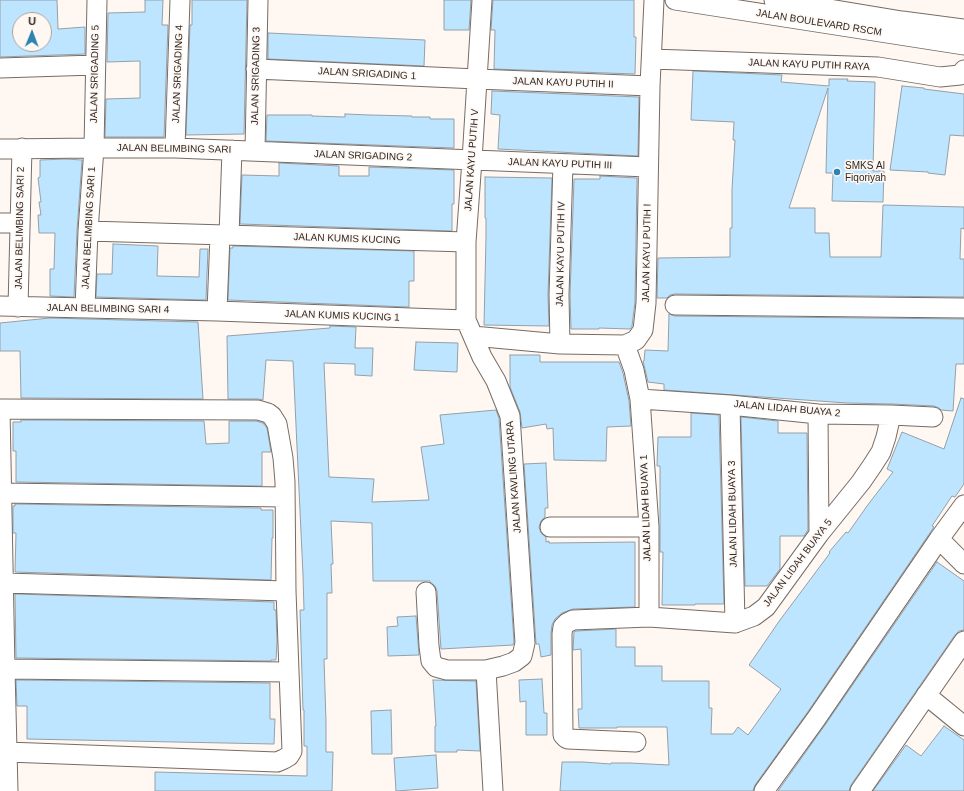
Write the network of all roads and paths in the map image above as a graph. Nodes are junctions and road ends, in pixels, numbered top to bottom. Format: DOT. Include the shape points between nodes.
graph roads {
  1 [pos="97,0"];
  2 [pos="180,0"];
  3 [pos="258,0"];
  4 [pos="482,0"];
  5 [pos="654,0"];
  6 [pos="674,0"];
  7 [pos="774,0"];
  8 [pos="901,28"];
  9 [pos="964,29"];
  10 [pos="964,45"];
  11 [pos="652,59"];
  12 [pos="95,65"];
  13 [pos="0,68"];
  14 [pos="256,69"];
  15 [pos="964,70"];
  16 [pos="477,79"];
  17 [pos="650,86"];
  18 [pos="22,148"];
  19 [pos="94,148"];
  20 [pos="175,148"];
  21 [pos="0,149"];
  22 [pos="232,150"];
  23 [pos="255,151"];
  24 [pos="472,160"];
  25 [pos="563,164"];
  26 [pos="648,167"];
  27 [pos="0,223"];
  28 [pos="20,223"];
  29 [pos="88,231"];
  30 [pos="224,235"];
  31 [pos="466,242"];
  32 [pos="675,305"];
  33 [pos="9,307"];
  34 [pos="85,308"];
  35 [pos="964,308"];
  36 [pos="217,311"];
  37 [pos="470,328"];
  38 [pos="560,344"];
  39 [pos="625,344"];
  40 [pos="640,399"];
  41 [pos="730,405"];
  42 [pos="0,409"];
  43 [pos="818,414"];
  44 [pos="890,415"];
  45 [pos="933,417"];
  46 [pos="2,493"];
  47 [pos="284,497"];
  48 [pos="964,504"];
  49 [pos="550,527"];
  50 [pos="649,527"];
  51 [pos="819,534"];
  52 [pos="939,539"];
  53 [pos="964,564"];
  54 [pos="4,583"];
  55 [pos="286,590"];
  56 [pos="426,592"];
  57 [pos="649,617"];
  58 [pos="735,623"];
  59 [pos="964,641"];
  60 [pos="5,669"];
  61 [pos="486,670"];
  62 [pos="288,672"];
  63 [pos="926,695"];
  64 [pos="964,726"];
  65 [pos="636,742"];
  66 [pos="7,752"];
  67 [pos="8,791"];
  68 [pos="493,791"];
  69 [pos="764,791"];
  70 [pos="860,791"];
  1 -- 12 [label="street, JALAN SRIGADING 5"];
  2 -- 20 [label="street, JALAN SRIGADING 4"];
  3 -- 14 [label="street, JALAN SRIGADING 3"];
  4 -- 16 [label="street, JALAN KAYU PUTIH V"];
  5 -- 11 [label="street, JALAN KAYU PUTIH I"];
  6 -- 8 [label="street, JALAN BOULEVARD RSCM"];
  7 -- 8 [label="street, JALAN BOULEVARD RSCM"];
  8 -- 9 [label="street, JALAN BOULEVARD RSCM"];
  8 -- 10 [label="street, JALAN BOULEVARD RSCM"];
  11 -- 15 [label="street, JALAN KAYU PUTIH RAYA" via="878,67 940,77 960,75"];
  11 -- 17 [label="street, JALAN KAYU PUTIH I"];
  12 -- 13 [label="street"];
  12 -- 19 [label="street, JALAN SRIGADING 5"];
  14 -- 16 [label="street, JALAN SRIGADING 1"];
  14 -- 23 [label="street, JALAN SRIGADING 3"];
  16 -- 17 [label="street, JALAN KAYU PUTIH II"];
  16 -- 24 [label="street, JALAN KAYU PUTIH V"];
  17 -- 26 [label="street, JALAN KAYU PUTIH I"];
  18 -- 19 [label="street, JALAN BELIMBING SARI"];
  18 -- 21 [label="street, JALAN BELIMBING SARI"];
  18 -- 28 [label="street, JALAN BELIMBING SARI 2"];
  19 -- 20 [label="street, JALAN BELIMBING SARI"];
  19 -- 29 [label="street, JALAN BELIMBING SARI 1"];
  20 -- 22 [label="street, JALAN BELIMBING SARI"];
  22 -- 23 [label="street, JALAN BELIMBING SARI"];
  22 -- 30 [label="street"];
  23 -- 24 [label="street, JALAN SRIGADING 2"];
  24 -- 25 [label="street, JALAN KAYU PUTIH III"];
  24 -- 31 [label="street, JALAN KAYU PUTIH V"];
  25 -- 26 [label="street, JALAN KAYU PUTIH III"];
  25 -- 38 [label="street, JALAN KAYU PUTIH IV"];
  26 -- 39 [label="street, JALAN KAYU PUTIH I" via="646,303 643,330 636,340"];
  27 -- 28 [label="street"];
  28 -- 33 [label="street, JALAN BELIMBING SARI 2"];
  29 -- 30 [label="street, JALAN KUMIS KUCING"];
  29 -- 34 [label="street, JALAN BELIMBING SARI 1"];
  30 -- 31 [label="street, JALAN KUMIS KUCING"];
  30 -- 36 [label="street"];
  31 -- 37 [label="street, JALAN KAYU PUTIH V"];
  32 -- 35 [label="street"];
  33 -- 34 [label="street, JALAN BELIMBING SARI 4"];
  34 -- 36 [label="street, JALAN BELIMBING SARI 4"];
  36 -- 37 [label="street, JALAN KUMIS KUCING 1"];
  37 -- 38 [label="street"];
  37 -- 61 [label="street, JALAN KAVLING UTARA" via="510,416 525,643 522,656 514,662"];
  38 -- 39 [label="street"];
  39 -- 40 [label="street, JALAN LIDAH BUAYA 1"];
  40 -- 41 [label="street, JALAN LIDAH BUAYA 2"];
  40 -- 50 [label="street, JALAN LIDAH BUAYA 1"];
  41 -- 43 [label="street, JALAN LIDAH BUAYA 2"];
  41 -- 58 [label="street, JALAN LIDAH BUAYA 3"];
  42 -- 46 [label="street"];
  42 -- 47 [label="street" via="264,411 272,416 277,424 283,458"];
  43 -- 44 [label="street, JALAN LIDAH BUAYA 2"];
  43 -- 51 [label="street"];
  44 -- 45 [label="street, JALAN LIDAH BUAYA 2"];
  44 -- 51 [label="street, JALAN LIDAH BUAYA 5" via="881,452 861,482"];
  46 -- 47 [label="street"];
  46 -- 54 [label="street"];
  47 -- 55 [label="street"];
  48 -- 52 [label="street"];
  49 -- 50 [label="street"];
  50 -- 57 [label="street, JALAN LIDAH BUAYA 1"];
  51 -- 58 [label="street, JALAN LIDAH BUAYA 5" via="766,607 754,616"];
  52 -- 53 [label="street"];
  52 -- 69 [label="street"];
  54 -- 55 [label="street"];
  54 -- 60 [label="street"];
  55 -- 62 [label="street"];
  56 -- 61 [label="street" via="429,646 431,661 436,668"];
  57 -- 58 [label="street, JALAN LIDAH BUAYA 5"];
  57 -- 65 [label="street, JALAN LIDAH BUAYA 5" via="573,620 563,627 562,634 563,735 568,739"];
  59 -- 63 [label="street"];
  60 -- 62 [label="street"];
  60 -- 66 [label="street"];
  61 -- 68 [label="street"];
  62 -- 66 [label="street" via="292,751 290,756 277,762"];
  63 -- 64 [label="street"];
  63 -- 70 [label="street"];
  66 -- 67 [label="street"];
}
